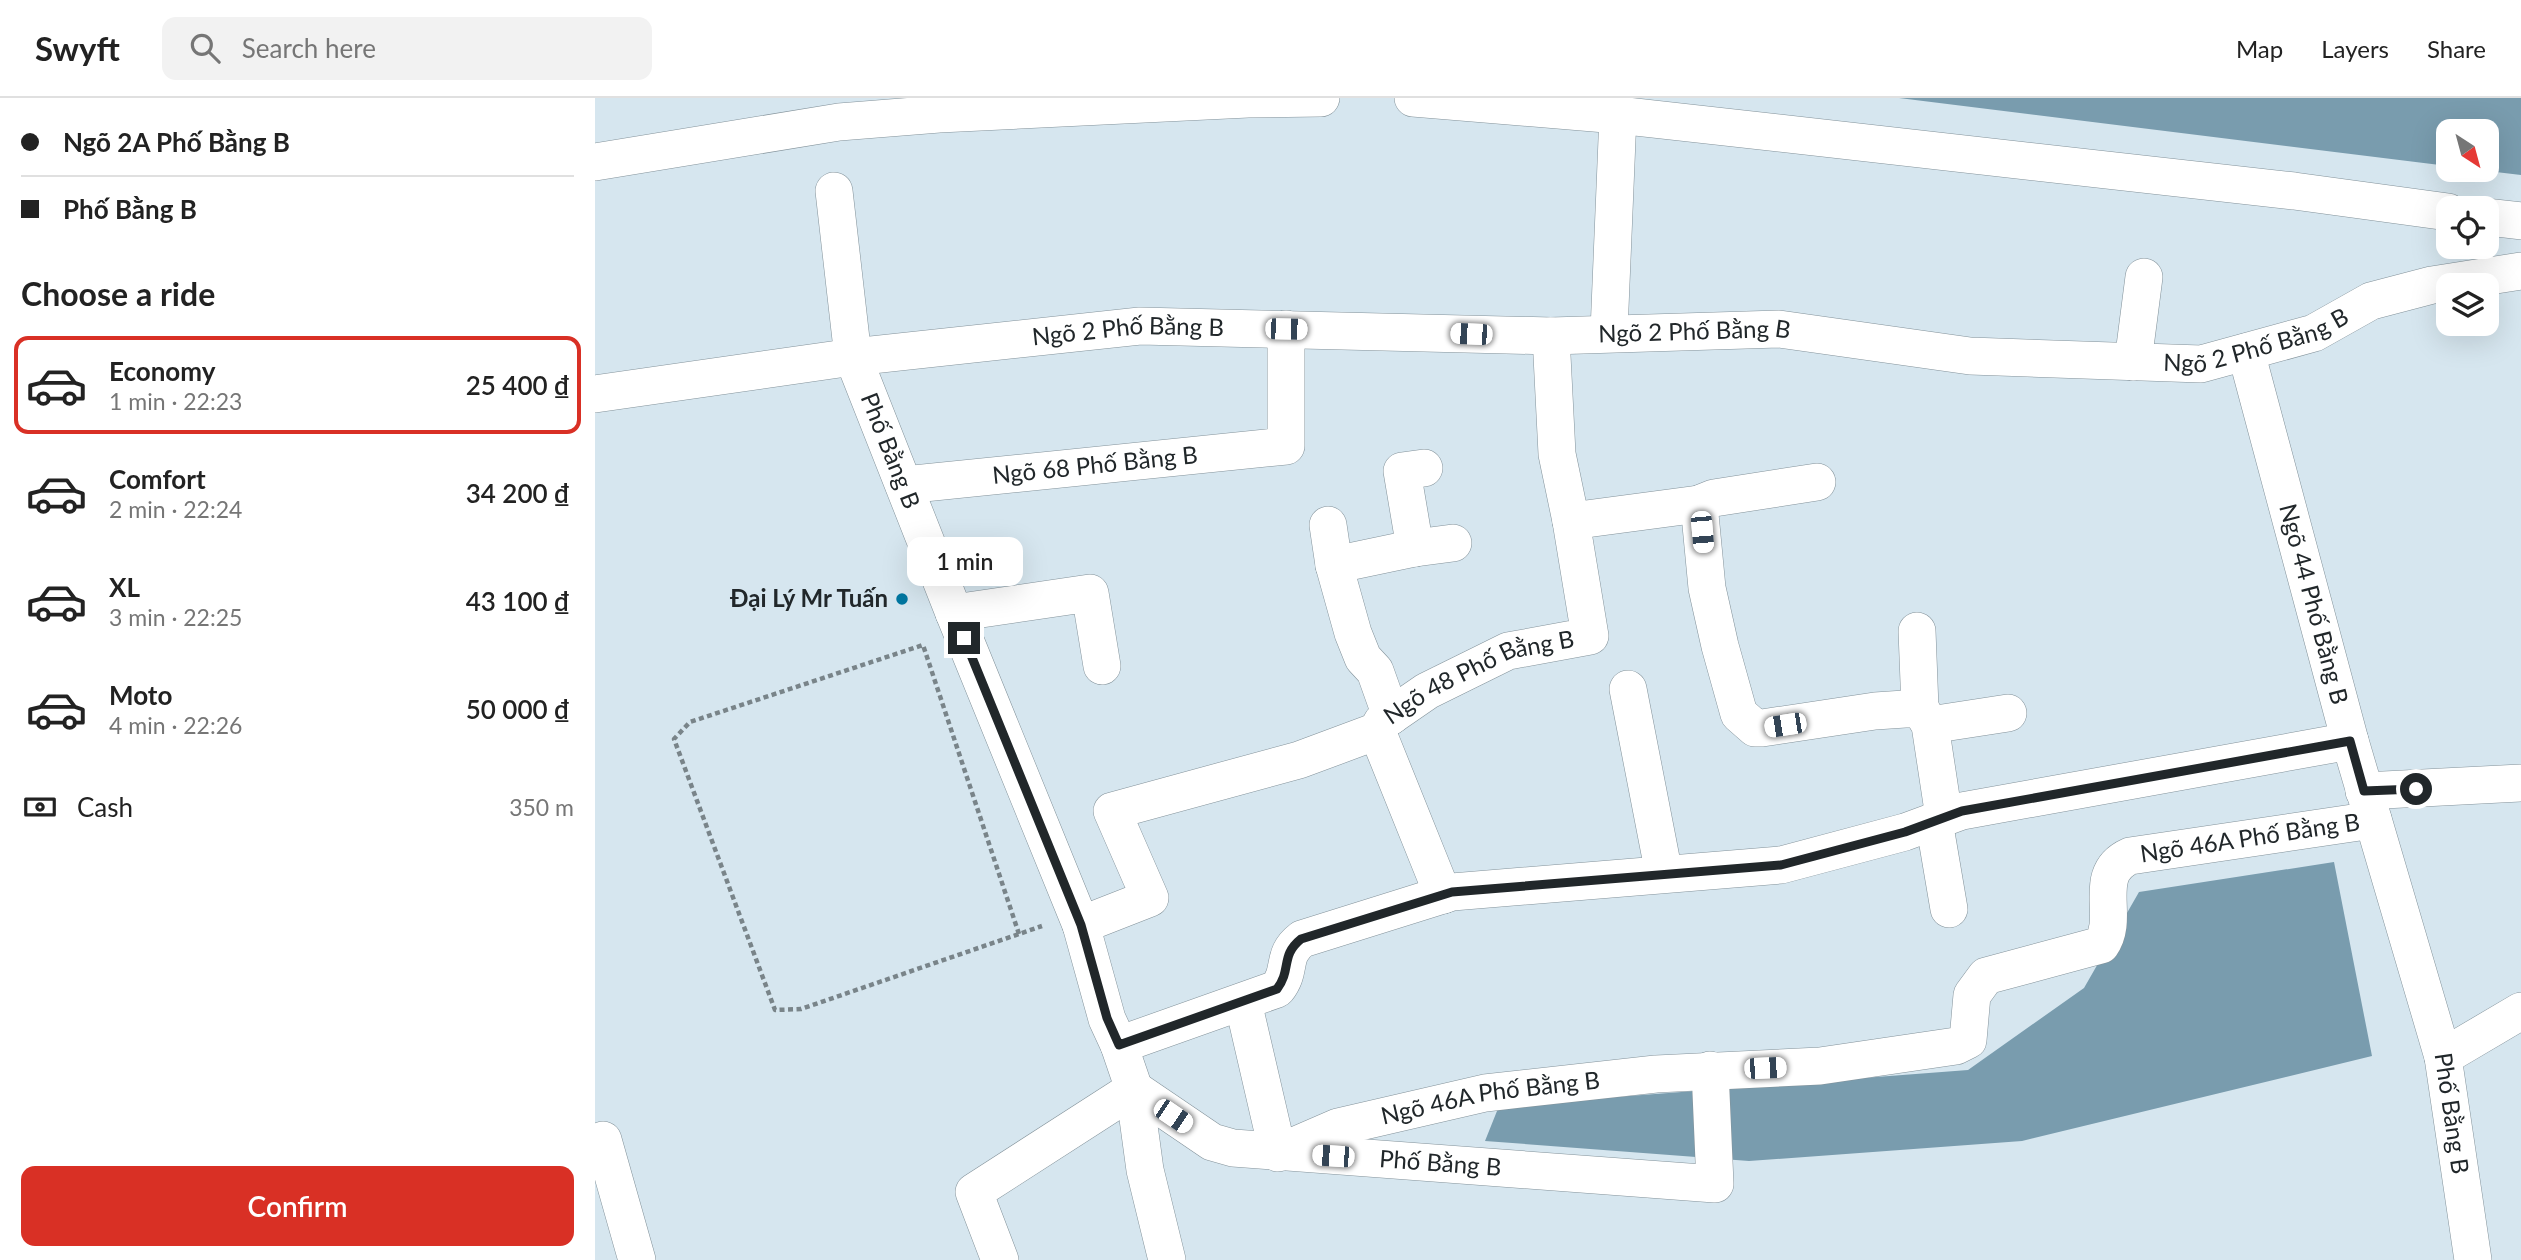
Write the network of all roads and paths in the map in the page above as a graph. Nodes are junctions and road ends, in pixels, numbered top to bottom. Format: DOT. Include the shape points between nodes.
graph roads {
  1 [pos="1321,98"];
  2 [pos="1413,98"];
  3 [pos="1618,115"];
  4 [pos="595,162"];
  5 [pos="834,191"];
  6 [pos="2436,210"];
  7 [pos="2499,218"];
  8 [pos="2521,221"];
  9 [pos="2521,271"];
  10 [pos="2144,276"];
  11 [pos="1286,329"];
  12 [pos="1609,332"];
  13 [pos="1551,335"];
  14 [pos="2246,352"];
  15 [pos="853,358"];
  16 [pos="2133,362"];
  17 [pos="595,394"];
  18 [pos="1424,468"];
  19 [pos="1817,482"];
  20 [pos="904,485"];
  21 [pos="1699,504"];
  22 [pos="1571,521"];
  23 [pos="1328,525"];
  24 [pos="1453,543"];
  25 [pos="1415,548"];
  26 [pos="1334,565"];
  27 [pos="954,613"];
  28 [pos="1917,631"];
  29 [pos="1103,666"];
  30 [pos="1627,689"];
  31 [pos="2008,713"];
  32 [pos="1925,717"];
  33 [pos="1384,724"];
  34 [pos="2350,741"];
  35 [pos="2521,783"];
  36 [pos="2368,806"];
  37 [pos="1939,819"];
  38 [pos="1664,874"];
  39 [pos="1443,895"];
  40 [pos="1949,909"];
  41 [pos="1079,920"];
  42 [pos="1020,934"];
  43 [pos="1243,1002"];
  44 [pos="2521,1011"];
  45 [pos="1119,1045"];
  46 [pos="2443,1057"];
  47 [pos="1711,1075"];
  48 [pos="1134,1089"];
  49 [pos="595,1143"];
  50 [pos="1278,1153"];
  51 [pos="637,1260"];
  52 [pos="1000,1260"];
  53 [pos="1167,1260"];
  54 [pos="2473,1260"];
  1 -- 4 [label="street" via="839,122"];
  2 -- 3 [label="street"];
  3 -- 6 [label="street"];
  3 -- 12 [label="street"];
  5 -- 15 [label="street, Phố Bằng B"];
  7 -- 8 [label="street"];
  9 -- 14 [label="street, Ngõ 2 Phố Bằng B" via="2432,285 2371,301 2314,333"];
  10 -- 16 [label="street"];
  11 -- 13 [label="street, Ngõ 2 Phố Bằng B"];
  11 -- 15 [label="street, Ngõ 2 Phố Bằng B" via="1140,326"];
  11 -- 20 [label="street, Ngõ 68 Phố Bằng B" via="1286,446"];
  12 -- 13 [label="street, Ngõ 2 Phố Bằng B"];
  12 -- 16 [label="street, Ngõ 2 Phố Bằng B" via="1779,329 1970,356"];
  13 -- 22 [label="street" via="1557,454"];
  14 -- 16 [label="street, Ngõ 2 Phố Bằng B" via="2201,364"];
  14 -- 34 [label="street, Ngõ 44 Phố Bằng B"];
  15 -- 17 [label="street"];
  15 -- 20 [label="street, Phố Bằng B"];
  18 -- 25 [label="street" via="1402,471"];
  19 -- 21 [label="street"];
  20 -- 27 [label="street, Phố Bằng B"];
  21 -- 22 [label="street"];
  21 -- 32 [label="street" via="1707,588 1742,718 1762,728 1875,711"];
  22 -- 33 [label="street, Ngõ 48 Phố Bằng B" via="1590,636 1508,651 1427,691"];
  23 -- 26 [label="street"];
  24 -- 25 [label="street"];
  25 -- 26 [label="street"];
  26 -- 33 [label="street" via="1360,653 1375,671"];
  27 -- 29 [label="street" via="1090,593"];
  27 -- 41 [label="street, Phố Bằng B"];
  28 -- 32 [label="street"];
  30 -- 38 [label="street"];
  31 -- 32 [label="street"];
  32 -- 37 [label="street"];
  33 -- 39 [label="street"];
  33 -- 41 [label="street, Ngõ 48 Phố Bằng B" via="1321,752 1112,811 1150,898"];
  34 -- 36 [label="street, Ngõ 44 Phố Bằng B"];
  34 -- 37 [label="street" via="2031,797"];
  35 -- 36 [label="street"];
  36 -- 46 [label="street, Ngõ 44 Phố Bằng B"];
  36 -- 47 [label="street, Ngõ 46A Phố Bằng B" via="2120,861 2109,875 2106,933 2101,945 1986,976 1972,995 1970,1033 1962,1044 1820,1066"];
  37 -- 38 [label="street" via="1781,865"];
  37 -- 40 [label="street"];
  38 -- 39 [label="street"];
  39 -- 43 [label="street" via="1301,939 1291,947 1286,977 1277,989"];
  41 -- 42 [label="path"];
  41 -- 45 [label="street, Phố Bằng B"];
  42 -- 42 [label="path" via="801,1009 775,1010 674,738 690,722 923,645"];
  43 -- 45 [label="street"];
  43 -- 50 [label="street"];
  44 -- 46 [label="street, Phố Bằng B"];
  45 -- 48 [label="street, Phố Bằng B"];
  46 -- 54 [label="street, Phố Bằng B"];
  47 -- 50 [label="street, Ngõ 46A Phố Bằng B" via="1656,1074 1485,1093 1338,1128"];
  47 -- 50 [label="street, Phố Bằng B" via="1715,1174"];
  48 -- 50 [label="street, Phố Bằng B" via="1212,1142"];
  48 -- 52 [label="street" via="974,1192"];
  48 -- 53 [label="street" via="1145,1170"];
  49 -- 51 [label="street" via="603,1140"];
}
